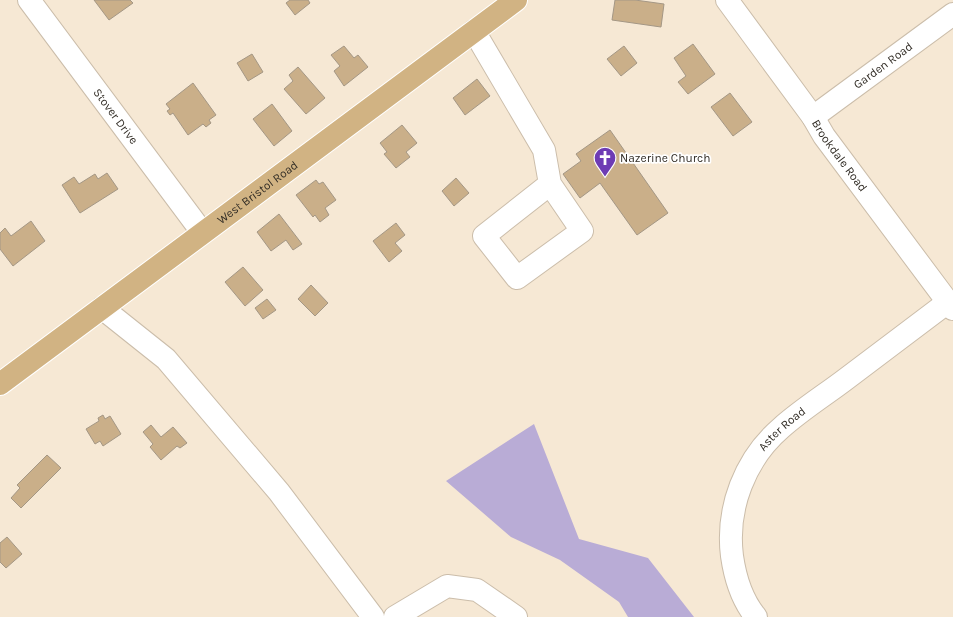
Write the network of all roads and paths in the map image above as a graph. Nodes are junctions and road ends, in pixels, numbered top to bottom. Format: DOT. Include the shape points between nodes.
graph roads {
  1 [pos="29,0"];
  2 [pos="516,0"];
  3 [pos="727,0"];
  4 [pos="953,14"];
  5 [pos="474,31"];
  6 [pos="813,117"];
  7 [pos="550,184"];
  8 [pos="202,232"];
  9 [pos="950,306"];
  10 [pos="102,308"];
  11 [pos="0,384"];
  12 [pos="374,617"];
  13 [pos="395,617"];
  14 [pos="516,617"];
  15 [pos="756,617"];
  1 -- 8 [label="street, Stover Drive"];
  2 -- 5 [label="main road, West Bristol Road"];
  3 -- 6 [label="street, Brookdale Road"];
  4 -- 6 [label="street, Garden Road"];
  5 -- 7 [label="street" via="544,150"];
  5 -- 8 [label="main road, West Bristol Road"];
  6 -- 9 [label="street, Brookdale Road" via="824,136"];
  8 -- 10 [label="main road, West Bristol Road"];
  9 -- 15 [label="street, Aster Road" via="781,428 756,456 744,475 731,520 731,546 733,566 742,594"];
  10 -- 11 [label="main road, West Bristol Road"];
  10 -- 12 [label="street" via="166,359 279,492"];
  13 -- 14 [label="street" via="447,586 477,590"];
}
